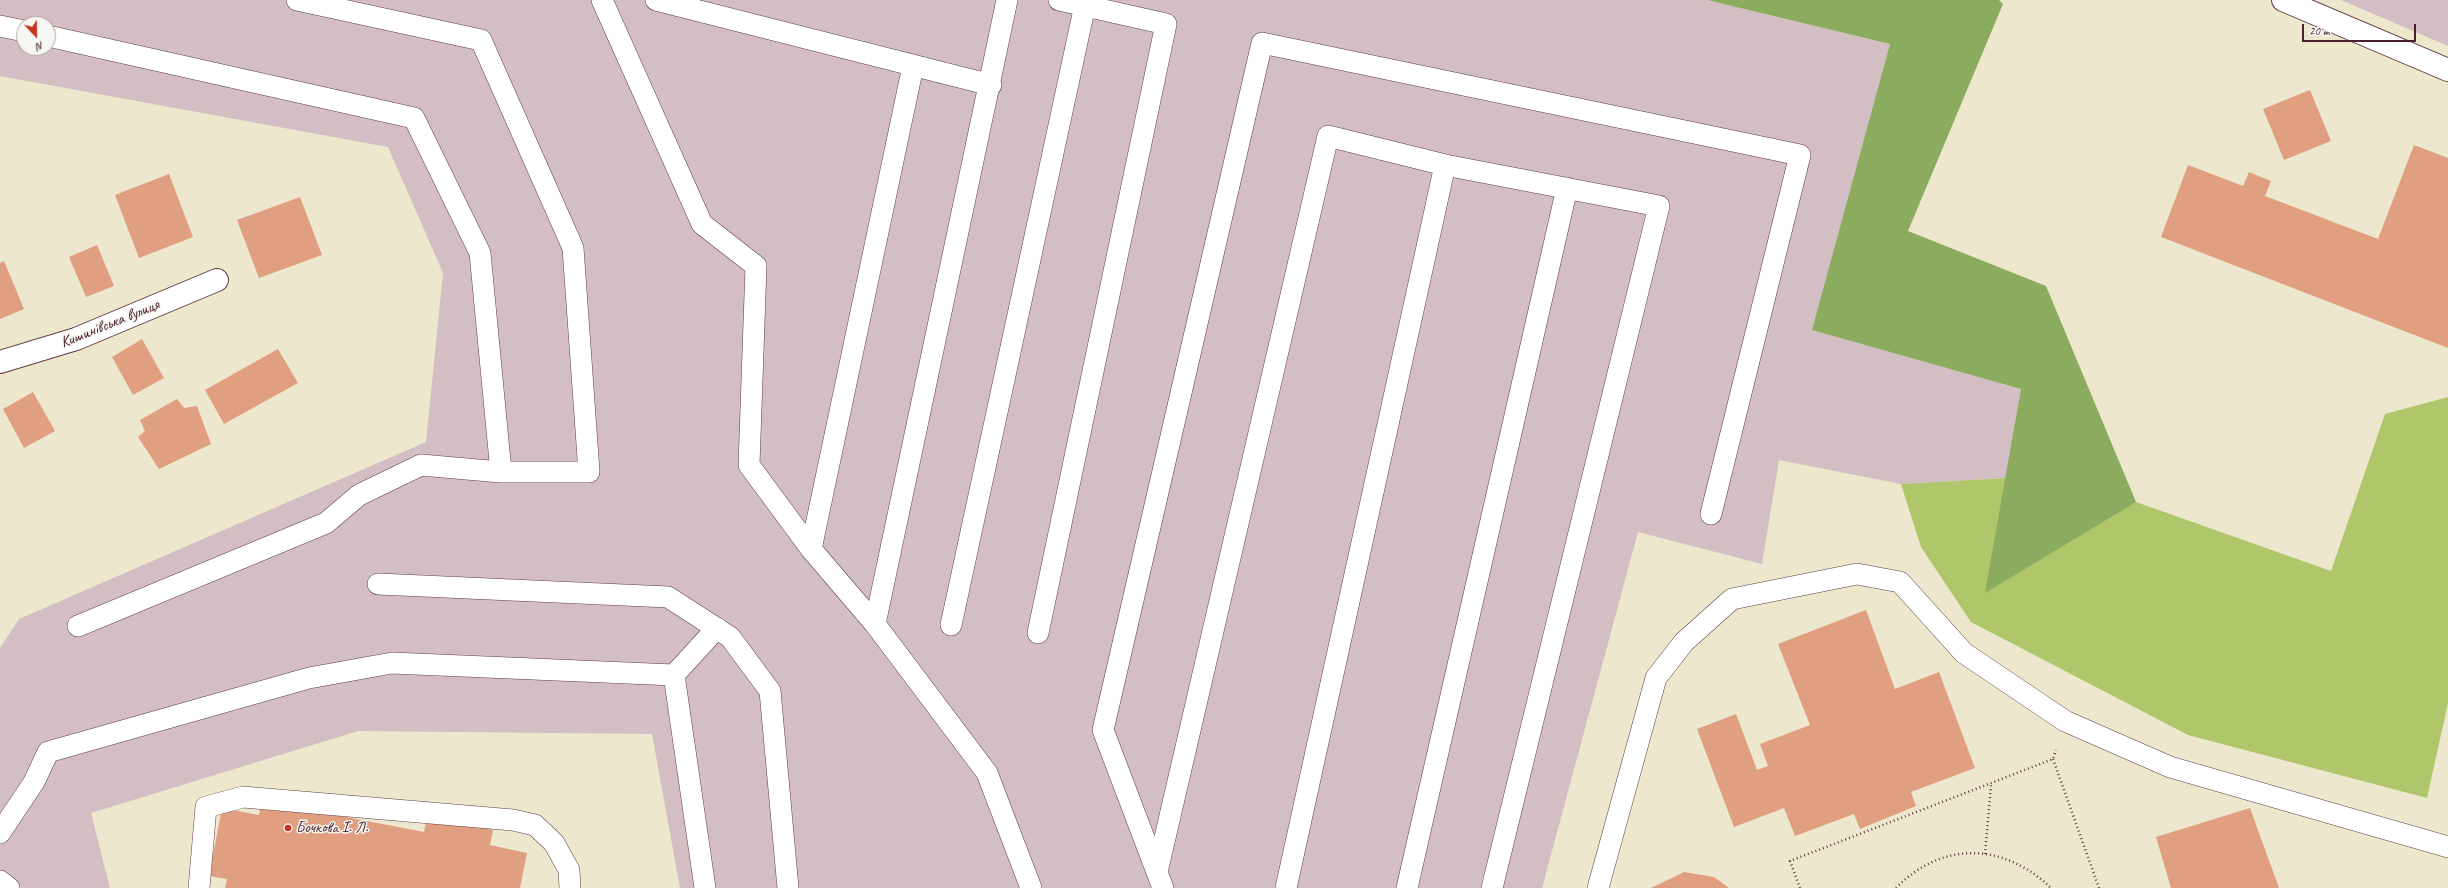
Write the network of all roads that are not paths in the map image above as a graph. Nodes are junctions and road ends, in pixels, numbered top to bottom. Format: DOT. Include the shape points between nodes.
graph roads {
  1 [pos="298,0"];
  2 [pos="602,0"];
  3 [pos="656,0"];
  4 [pos="1007,0"];
  5 [pos="1059,0"];
  6 [pos="2283,0"];
  7 [pos="1085,5"];
  8 [pos="0,26"];
  9 [pos="16,29"];
  10 [pos="56,38"];
  11 [pos="914,66"];
  12 [pos="2448,70"];
  13 [pos="991,86"];
  14 [pos="1445,165"];
  15 [pos="1567,188"];
  16 [pos="217,280"];
  17 [pos="0,362"];
  18 [pos="501,472"];
  19 [pos="1711,514"];
  20 [pos="811,549"];
  21 [pos="378,584"];
  22 [pos="874,624"];
  23 [pos="951,624"];
  24 [pos="78,626"];
  25 [pos="717,628"];
  26 [pos="1038,633"];
  27 [pos="674,675"];
  28 [pos="0,833"];
  29 [pos="2448,847"];
  30 [pos="1160,880"];
  31 [pos="0,881"];
  32 [pos="9,888"];
  33 [pos="199,888"];
  34 [pos="570,888"];
  35 [pos="704,888"];
  36 [pos="788,888"];
  37 [pos="1031,888"];
  38 [pos="1286,888"];
  39 [pos="1407,888"];
  40 [pos="1492,888"];
  41 [pos="1598,888"];
  1 -- 18 [label="lane" via="481,40 573,248 589,472"];
  2 -- 20 [label="lane" via="702,224 756,266 749,465"];
  3 -- 11 [label="lane"];
  4 -- 13 [label="lane"];
  5 -- 7 [label="lane"];
  6 -- 12 [label="street"];
  7 -- 23 [label="lane"];
  7 -- 26 [label="lane" via="1166,24"];
  8 -- 9 [label="lane"];
  10 -- 18 [label="lane" via="414,118 480,254"];
  11 -- 13 [label="lane"];
  11 -- 20 [label="lane"];
  13 -- 22 [label="lane"];
  14 -- 15 [label="lane"];
  14 -- 30 [label="lane" via="1328,136"];
  14 -- 38 [label="lane"];
  15 -- 39 [label="lane"];
  15 -- 40 [label="lane" via="1659,206"];
  16 -- 17 [label="street, Кишинівська вулиця" via="76,339"];
  18 -- 24 [label="lane" via="421,465 359,495 326,523"];
  19 -- 30 [label="lane" via="1800,154 1262,43 1103,730"];
  20 -- 22 [label="lane"];
  21 -- 25 [label="lane" via="668,597"];
  22 -- 37 [label="lane" via="987,773"];
  25 -- 27 [label="lane"];
  25 -- 36 [label="lane" via="730,637 770,691"];
  27 -- 28 [label="lane" via="392,663 309,678 48,752 34,782"];
  27 -- 35 [label="lane"];
  29 -- 41 [label="lane" via="2170,767 2065,721 1964,653 1900,582 1857,574 1732,599 1684,642 1656,678"];
  31 -- 32 [label="lane"];
  33 -- 34 [label="lane" via="206,807 243,797 513,820 535,825 554,843 569,870"];
}
